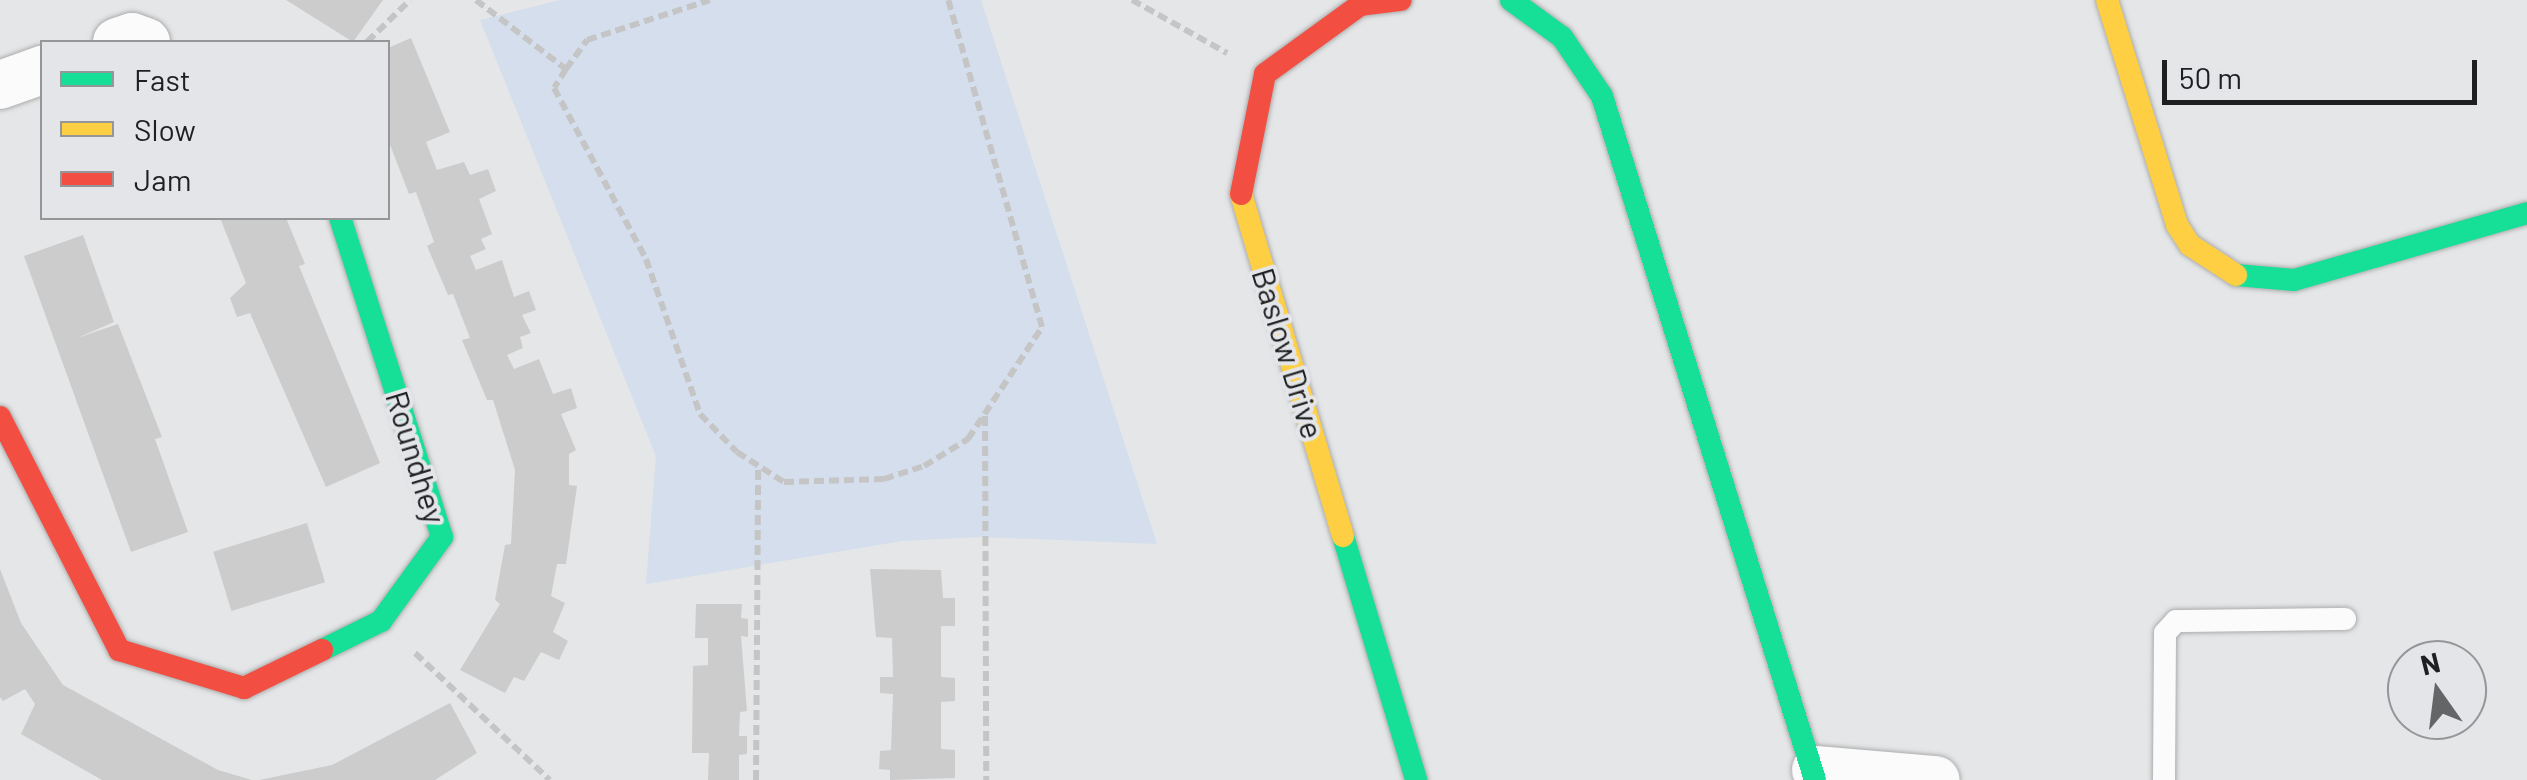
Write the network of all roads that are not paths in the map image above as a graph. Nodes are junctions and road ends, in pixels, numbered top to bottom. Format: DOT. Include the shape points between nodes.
graph roads {
  1 [pos="1401,0"];
  2 [pos="1511,0"];
  3 [pos="2107,0"];
  4 [pos="40,71"];
  5 [pos="0,86"];
  6 [pos="2527,212"];
  7 [pos="341,220"];
  8 [pos="0,418"];
  9 [pos="2345,619"];
  10 [pos="1816,775"];
  11 [pos="1416,780"];
  12 [pos="1936,780"];
  13 [pos="2164,780"];
  1 -- 11 [label="street, Baslow Drive" via="1360,6 1266,74 1241,194"];
  2 -- 10 [label="street" via="1562,37 1602,96"];
  3 -- 6 [label="street" via="2177,225 2190,245 2224,271 2248,280 2294,280"];
  4 -- 5 [label="street"];
  7 -- 8 [label="street, Roundhey" via="442,536 381,621 244,688 118,650"];
  9 -- 13 [label="lane" via="2176,621 2166,633"];
  10 -- 12 [label="street"];
}
